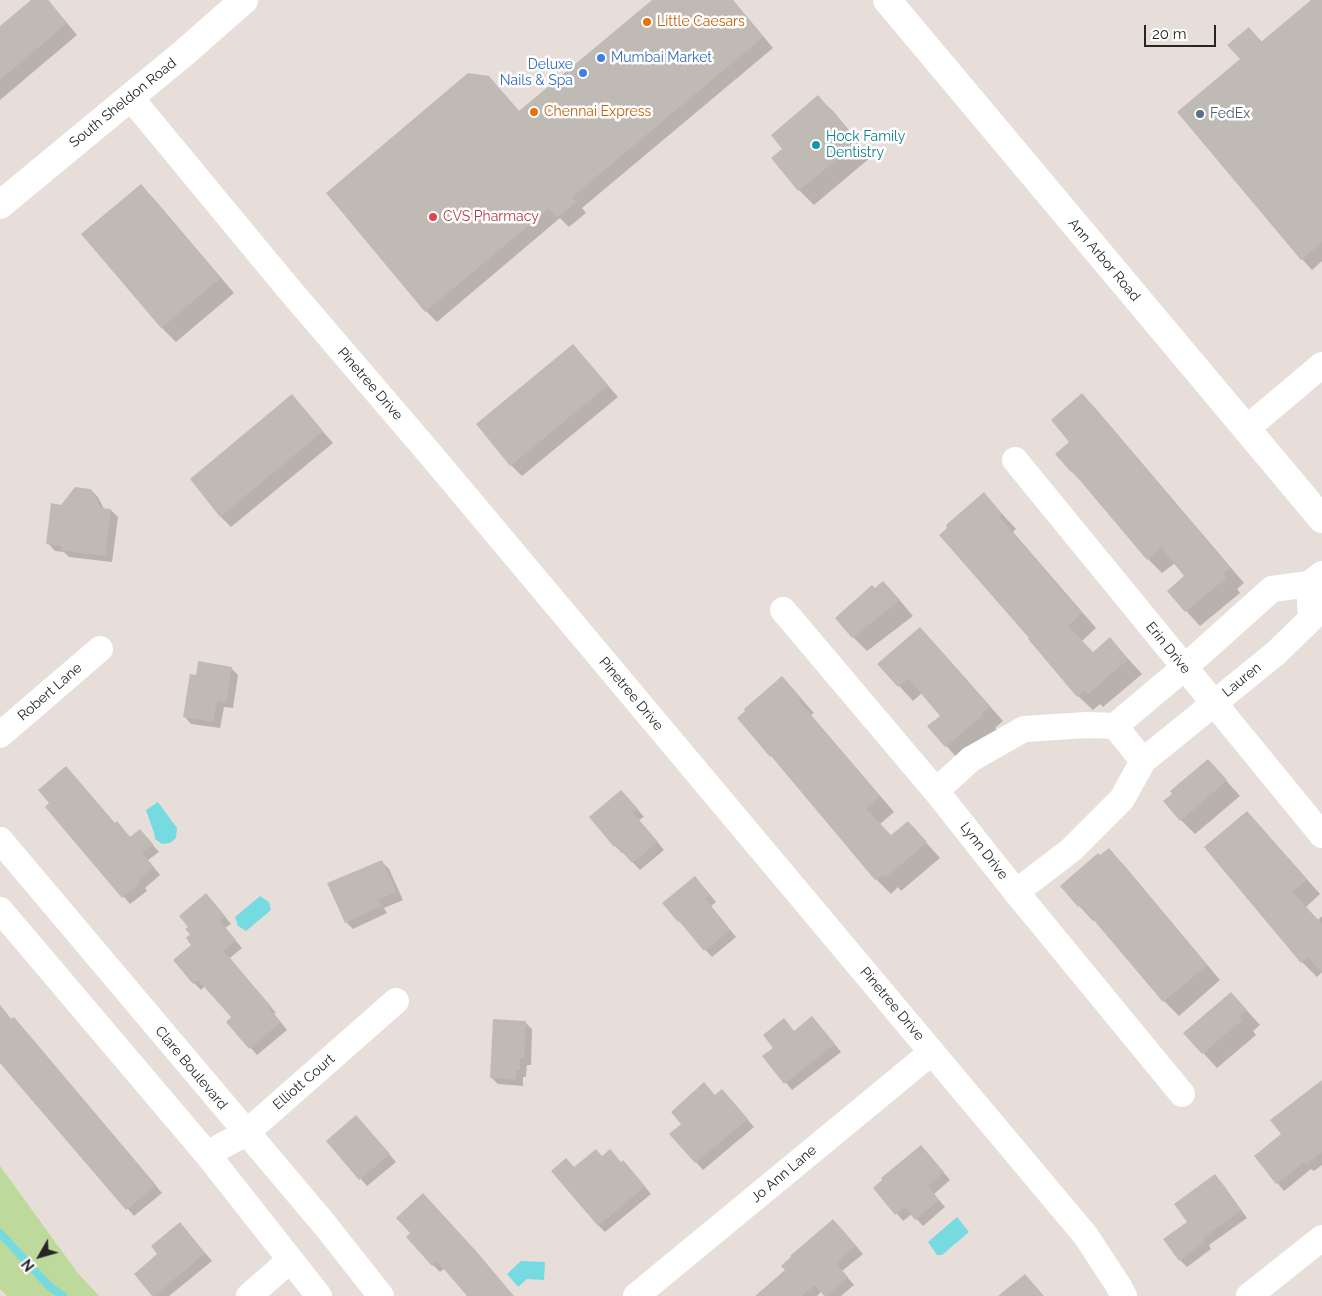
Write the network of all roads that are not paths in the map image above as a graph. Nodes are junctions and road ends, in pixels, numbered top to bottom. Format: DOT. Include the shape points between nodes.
graph roads {
  1 [pos="887,0"];
  2 [pos="235,3"];
  3 [pos="130,97"];
  4 [pos="0,205"];
  5 [pos="1322,365"];
  6 [pos="1246,429"];
  7 [pos="1015,460"];
  8 [pos="1322,519"];
  9 [pos="1316,579"];
  10 [pos="783,610"];
  11 [pos="100,649"];
  12 [pos="1185,667"];
  13 [pos="1214,703"];
  14 [pos="1115,726"];
  15 [pos="0,735"];
  16 [pos="1143,761"];
  17 [pos="936,791"];
  18 [pos="1322,835"];
  19 [pos="0,840"];
  20 [pos="1016,892"];
  21 [pos="0,910"];
  22 [pos="396,1002"];
  23 [pos="932,1052"];
  24 [pos="1182,1094"];
  25 [pos="246,1133"];
  26 [pos="207,1154"];
  27 [pos="1322,1238"];
  28 [pos="290,1260"];
  29 [pos="249,1296"];
  30 [pos="319,1296"];
  31 [pos="381,1296"];
  32 [pos="636,1296"];
  33 [pos="1124,1296"];
  34 [pos="1249,1296"];
  1 -- 6 [label="main road, Ann Arbor Road"];
  2 -- 3 [label="main road, South Sheldon Road" via="185,52"];
  3 -- 4 [label="main road, South Sheldon Road"];
  3 -- 23 [label="street, Pinetree Drive"];
  5 -- 6 [label="street"];
  6 -- 8 [label="main road, Ann Arbor Road"];
  7 -- 12 [label="street, Erin Drive"];
  9 -- 12 [label="street, Lauren" via="1272,589"];
  9 -- 13 [label="street, Lauren" via="1310,619 1276,653"];
  10 -- 17 [label="street, Lynn Drive"];
  11 -- 15 [label="street, Robert Lane"];
  12 -- 13 [label="street, Erin Drive"];
  12 -- 14 [label="street, Lauren"];
  13 -- 16 [label="street, Lauren"];
  13 -- 18 [label="street, Erin Drive"];
  14 -- 16 [label="street"];
  14 -- 17 [label="street" via="1024,729 971,759"];
  16 -- 20 [label="street, Lauren" via="1122,799 1071,850"];
  17 -- 20 [label="street, Lynn Drive"];
  19 -- 25 [label="street, Clare Boulevard"];
  20 -- 24 [label="street, Lynn Drive"];
  21 -- 26 [label="street"];
  22 -- 25 [label="street, Elliott Court"];
  23 -- 32 [label="street, Jo Ann Lane"];
  23 -- 33 [label="street, Pinetree Drive" via="1086,1236"];
  25 -- 26 [label="street, Elliott Court"];
  25 -- 31 [label="street, Clare Boulevard" via="325,1224"];
  26 -- 28 [label="street"];
  27 -- 34 [label="street"];
  28 -- 29 [label="street"];
  28 -- 30 [label="street"];
}
